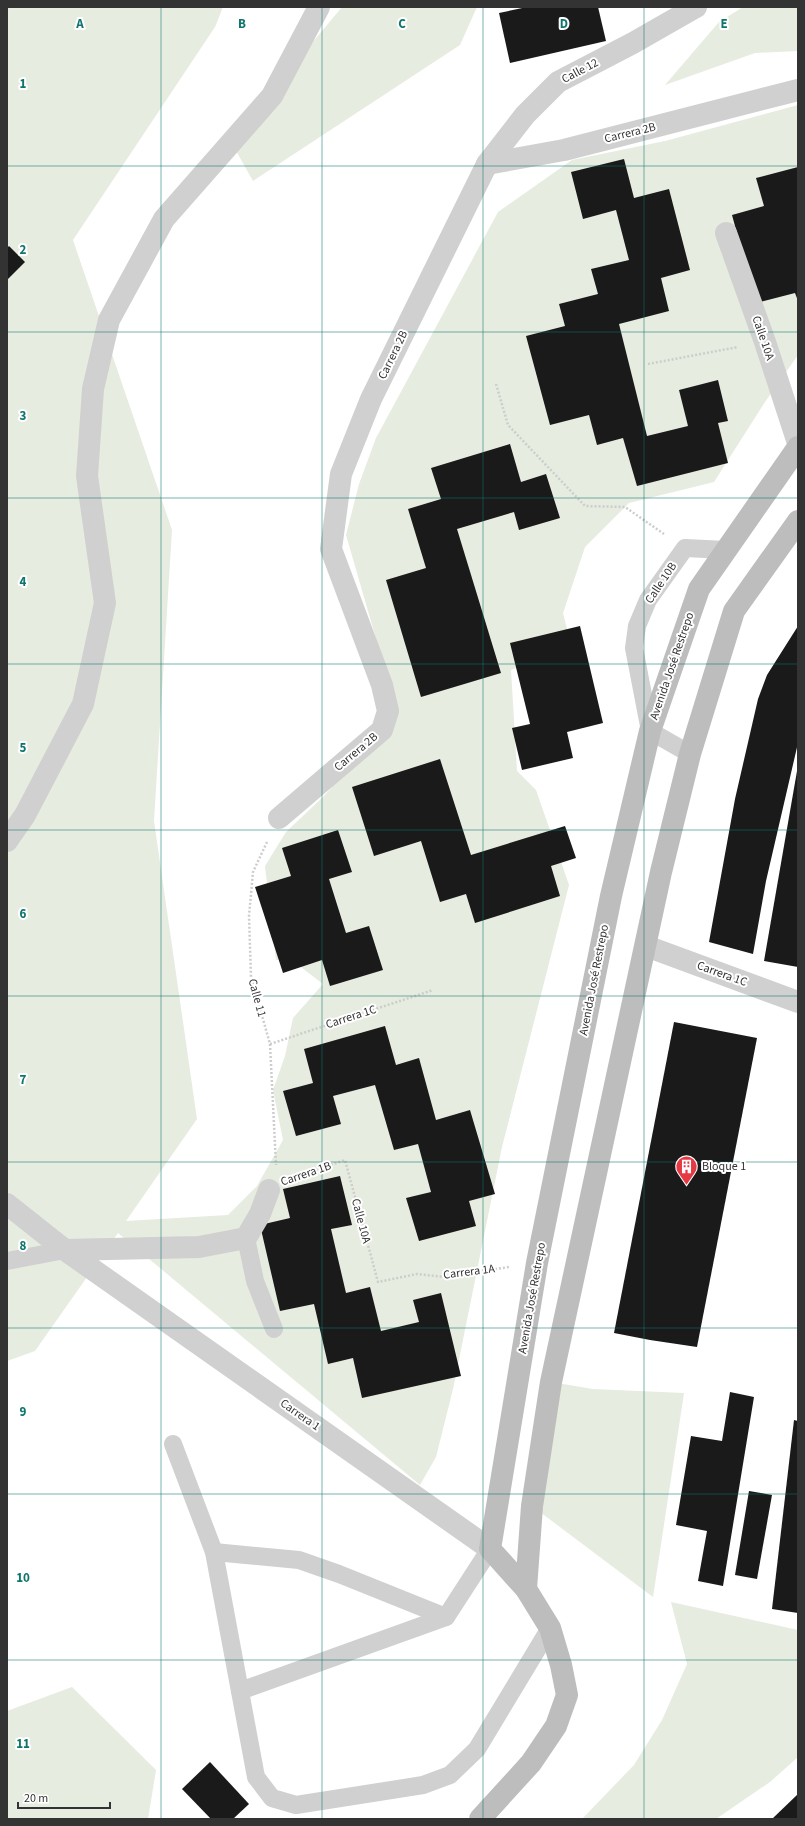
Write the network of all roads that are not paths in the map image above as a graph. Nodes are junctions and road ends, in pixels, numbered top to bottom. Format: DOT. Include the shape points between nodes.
graph roads {
  1 [pos="319,7"];
  2 [pos="696,7"];
  3 [pos="798,90"];
  4 [pos="488,164"];
  5 [pos="726,233"];
  6 [pos="798,443"];
  7 [pos="798,447"];
  8 [pos="798,521"];
  9 [pos="726,550"];
  10 [pos="650,731"];
  11 [pos="690,754"];
  12 [pos="279,818"];
  13 [pos="7,841"];
  14 [pos="646,946"];
  15 [pos="798,1002"];
  16 [pos="273,1186"];
  17 [pos="7,1204"];
  18 [pos="246,1238"];
  19 [pos="65,1250"];
  20 [pos="7,1262"];
  21 [pos="274,1329"];
  22 [pos="173,1444"];
  23 [pos="490,1549"];
  24 [pos="214,1552"];
  25 [pos="526,1589"];
  26 [pos="446,1618"];
  27 [pos="550,1628"];
  28 [pos="240,1691"];
  29 [pos="480,1819"];
  1 -- 13 [label="street" via="272,96 164,220 109,320 93,389 87,476 105,603 83,704 25,815"];
  2 -- 4 [label="street, Calle 12" via="558,82 525,116"];
  3 -- 4 [label="street, Carrera 2B" via="564,150"];
  4 -- 12 [label="street, Carrera 2B" via="371,399 341,474 331,549 382,685 388,711 382,730"];
  5 -- 6 [label="street, Calle 10A"];
  7 -- 9 [label="main road, Avenida José Restrepo"];
  8 -- 11 [label="main road" via="734,611"];
  9 -- 10 [label="main road, Avenida José Restrepo" via="699,589"];
  9 -- 10 [label="lane, Calle 10B" via="685,548 648,600 637,626 634,648"];
  10 -- 11 [label="lane"];
  10 -- 23 [label="main road, Avenida José Restrepo" via="611,896 537,1263"];
  11 -- 14 [label="main road"];
  14 -- 15 [label="street, Carrera 1C"];
  14 -- 25 [label="main road" via="551,1382 532,1506"];
  16 -- 18 [label="street"];
  17 -- 19 [label="street, Carrera 1"];
  18 -- 19 [label="street" via="199,1247"];
  18 -- 21 [label="lane" via="255,1281"];
  19 -- 20 [label="lane"];
  19 -- 23 [label="street, Carrera 1"];
  22 -- 24 [label="lane"];
  23 -- 25 [label="main road, Carrera 1"];
  23 -- 26 [label="lane"];
  24 -- 26 [label="lane" via="298,1560"];
  24 -- 28 [label="lane"];
  25 -- 27 [label="main road, Carrera 1"];
  26 -- 28 [label="lane"];
  27 -- 28 [label="lane" via="477,1749 450,1775 423,1785 296,1805 272,1798 256,1777"];
  27 -- 29 [label="main road, Carrera 1" via="567,1695 556,1726 531,1763"];
}
